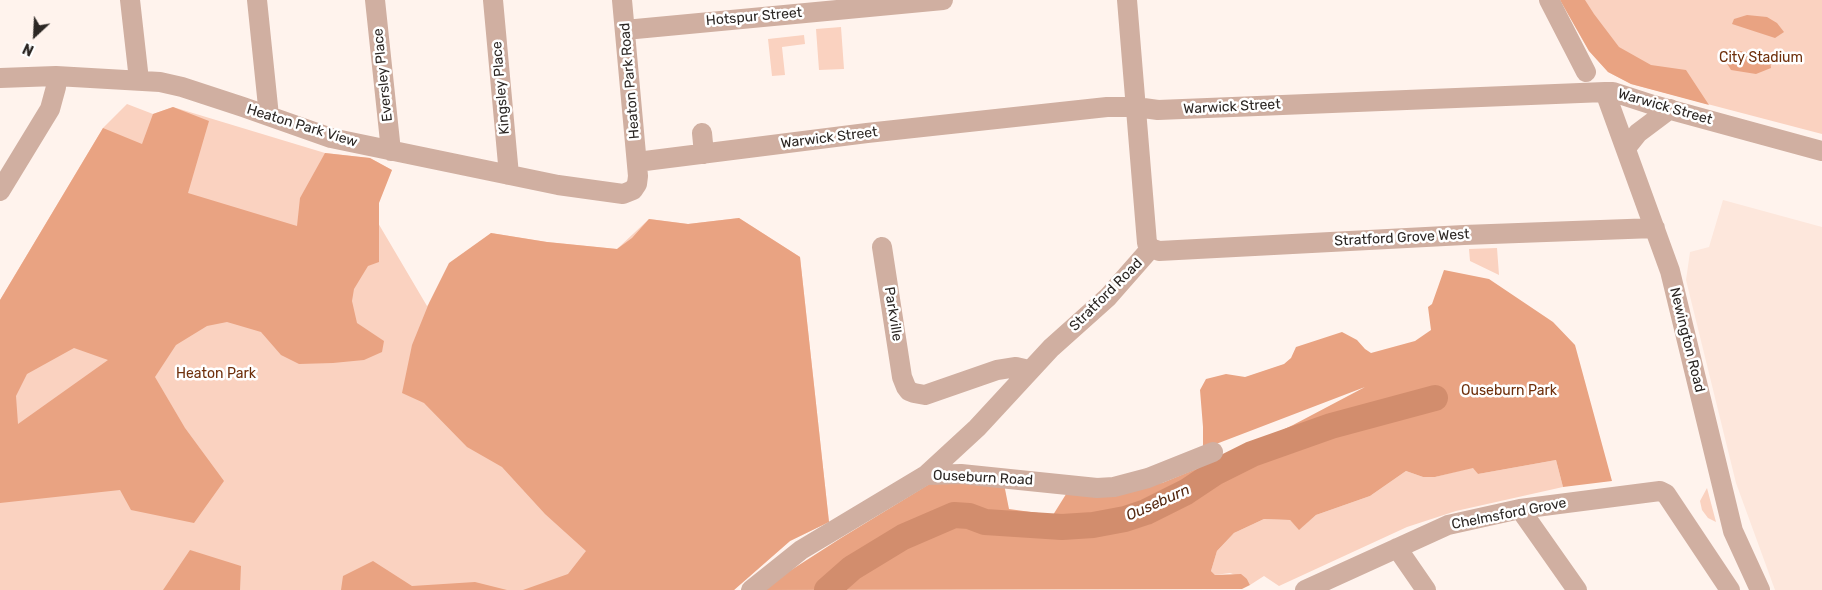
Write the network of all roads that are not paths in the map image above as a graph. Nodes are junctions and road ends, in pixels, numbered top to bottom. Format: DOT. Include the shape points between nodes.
graph roads {
  1 [pos="130,0"];
  2 [pos="257,0"];
  3 [pos="375,0"];
  4 [pos="493,0"];
  5 [pos="622,0"];
  6 [pos="943,0"];
  7 [pos="1127,0"];
  8 [pos="1549,0"];
  9 [pos="625,30"];
  10 [pos="1586,72"];
  11 [pos="56,76"];
  12 [pos="0,78"];
  13 [pos="139,80"];
  14 [pos="1605,92"];
  15 [pos="1135,100"];
  16 [pos="1670,109"];
  17 [pos="269,116"];
  18 [pos="702,133"];
  19 [pos="1626,148"];
  20 [pos="391,151"];
  21 [pos="1822,151"];
  22 [pos="704,154"];
  23 [pos="637,162"];
  24 [pos="509,175"];
  25 [pos="0,191"];
  26 [pos="1654,228"];
  27 [pos="882,247"];
  28 [pos="1151,248"];
  29 [pos="1029,370"];
  30 [pos="1213,452"];
  31 [pos="926,475"];
  32 [pos="1520,509"];
  33 [pos="1397,548"];
  34 [pos="751,590"];
  35 [pos="1305,590"];
  36 [pos="1426,590"];
  37 [pos="1577,590"];
  38 [pos="1730,590"];
  39 [pos="1760,590"];
  1 -- 13 [label="street"];
  2 -- 17 [label="street"];
  3 -- 20 [label="street, Eversley Place"];
  4 -- 24 [label="street, Kingsley Place"];
  5 -- 9 [label="street, Heaton Park Road"];
  6 -- 9 [label="street, Hotspur Street"];
  7 -- 15 [label="street, Stratford Road"];
  8 -- 10 [label="street"];
  9 -- 23 [label="street, Heaton Park Road"];
  11 -- 12 [label="street, Heaton Park View"];
  11 -- 13 [label="street, Heaton Park View"];
  11 -- 25 [label="street" via="50,109"];
  13 -- 17 [label="street, Heaton Park View" via="182,88"];
  14 -- 15 [label="street, Warwick Street" via="1201,110 1158,110"];
  14 -- 16 [label="street, Warwick Street"];
  14 -- 19 [label="street, Newington Road"];
  15 -- 22 [label="street, Warwick Street" via="1107,107"];
  15 -- 28 [label="street, Stratford Road" via="1147,242"];
  16 -- 19 [label="street" via="1638,133"];
  16 -- 21 [label="street, Warwick Street"];
  17 -- 20 [label="street, Heaton Park View" via="331,138"];
  18 -- 22 [label="street"];
  19 -- 26 [label="street, Newington Road"];
  20 -- 24 [label="street, Heaton Park View"];
  22 -- 23 [label="street, Warwick Street"];
  23 -- 24 [label="street, Heaton Park View" via="637,184 633,190 623,194"];
  26 -- 28 [label="street, Stratford Grove West" via="1159,251"];
  26 -- 39 [label="street, Newington Road" via="1670,271 1733,531"];
  27 -- 29 [label="street, Parkville" via="903,381 909,391 925,395 997,370 1016,367"];
  28 -- 29 [label="street, Stratford Road" via="1108,297"];
  29 -- 31 [label="street, Stratford Road" via="977,428"];
  30 -- 31 [label="street, Ouseburn Road" via="1148,478 1114,487 969,475"];
  31 -- 34 [label="street, Ouseburn Road" via="801,550"];
  32 -- 33 [label="street, Chelmsford Grove" via="1448,525"];
  32 -- 37 [label="street"];
  32 -- 38 [label="street, Chelmsford Grove" via="1660,491 1666,494"];
  33 -- 35 [label="street, Chelmsford Grove"];
  33 -- 36 [label="street"];
}
